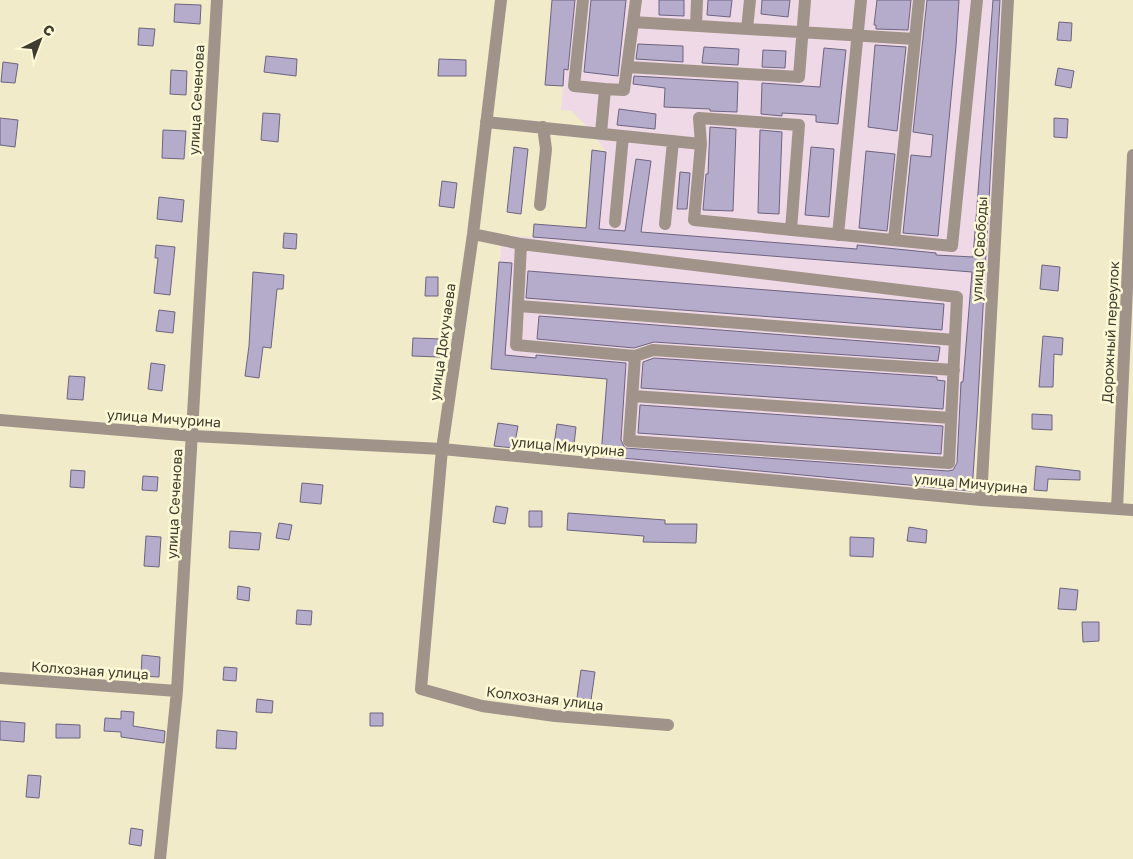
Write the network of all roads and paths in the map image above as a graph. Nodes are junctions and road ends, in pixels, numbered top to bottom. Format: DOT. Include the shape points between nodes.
graph roads {
  1 [pos="217,0"];
  2 [pos="501,0"];
  3 [pos="583,0"];
  4 [pos="636,0"];
  5 [pos="697,0"];
  6 [pos="750,0"];
  7 [pos="805,0"];
  8 [pos="862,0"];
  9 [pos="919,0"];
  10 [pos="977,0"];
  11 [pos="1008,0"];
  12 [pos="633,22"];
  13 [pos="696,26"];
  14 [pos="747,29"];
  15 [pos="802,32"];
  16 [pos="858,35"];
  17 [pos="915,39"];
  18 [pos="627,68"];
  19 [pos="605,89"];
  20 [pos="486,122"];
  21 [pos="543,128"];
  22 [pos="600,133"];
  23 [pos="623,136"];
  24 [pos="673,141"];
  25 [pos="701,144"];
  26 [pos="1133,155"];
  27 [pos="540,205"];
  28 [pos="615,222"];
  29 [pos="665,224"];
  30 [pos="791,230"];
  31 [pos="473,234"];
  32 [pos="838,235"];
  33 [pos="894,240"];
  34 [pos="522,244"];
  35 [pos="519,306"];
  36 [pos="955,340"];
  37 [pos="636,356"];
  38 [pos="954,370"];
  39 [pos="633,396"];
  40 [pos="951,418"];
  41 [pos="0,420"];
  42 [pos="193,436"];
  43 [pos="442,449"];
  44 [pos="981,500"];
  45 [pos="1117,509"];
  46 [pos="1133,510"];
  47 [pos="0,678"];
  48 [pos="421,689"];
  49 [pos="177,691"];
  50 [pos="668,725"];
  51 [pos="160,859"];
  1 -- 42 [label="street, улица Сеченова"];
  2 -- 20 [label="street, улица Докучаева"];
  3 -- 19 [label="street" via="574,86"];
  4 -- 12 [label="street"];
  5 -- 13 [label="street"];
  6 -- 14 [label="street"];
  7 -- 15 [label="street"];
  8 -- 16 [label="street"];
  9 -- 17 [label="street"];
  10 -- 33 [label="street" via="952,246"];
  11 -- 44 [label="street, улица Свободы"];
  12 -- 13 [label="street"];
  12 -- 18 [label="street"];
  13 -- 14 [label="street"];
  14 -- 15 [label="street"];
  15 -- 16 [label="street"];
  15 -- 18 [label="street" via="799,77"];
  16 -- 17 [label="street"];
  16 -- 32 [label="street"];
  17 -- 33 [label="street"];
  18 -- 19 [label="street" via="624,90"];
  19 -- 22 [label="street"];
  20 -- 21 [label="street"];
  20 -- 31 [label="street, улица Докучаева"];
  21 -- 22 [label="street"];
  21 -- 27 [label="street" via="546,149"];
  22 -- 23 [label="street"];
  23 -- 24 [label="street"];
  23 -- 28 [label="street"];
  24 -- 25 [label="street"];
  24 -- 29 [label="street"];
  25 -- 30 [label="street" via="694,220"];
  25 -- 30 [label="street" via="699,118 799,125"];
  26 -- 45 [label="street, Дорожный переулок"];
  30 -- 32 [label="street"];
  31 -- 34 [label="street"];
  31 -- 43 [label="street, улица Докучаева"];
  32 -- 33 [label="street"];
  34 -- 35 [label="street"];
  34 -- 36 [label="street" via="957,297"];
  35 -- 36 [label="street"];
  35 -- 37 [label="street" via="516,345"];
  36 -- 38 [label="street"];
  37 -- 38 [label="street" via="653,350"];
  37 -- 39 [label="street"];
  38 -- 40 [label="street"];
  39 -- 40 [label="street"];
  39 -- 40 [label="street" via="629,442 949,463"];
  41 -- 42 [label="street, улица Мичурина"];
  42 -- 43 [label="street, улица Мичурина"];
  42 -- 49 [label="street, улица Сеченова"];
  43 -- 44 [label="street, улица Мичурина"];
  43 -- 48 [label="street, улица Докучаева"];
  44 -- 45 [label="street, улица Мичурина"];
  45 -- 46 [label="street, улица Мичурина"];
  47 -- 49 [label="street, Колхозная улица"];
  48 -- 50 [label="street, Колхозная улица" via="482,706 555,716"];
  49 -- 51 [label="street, улица Сеченова"];
}
